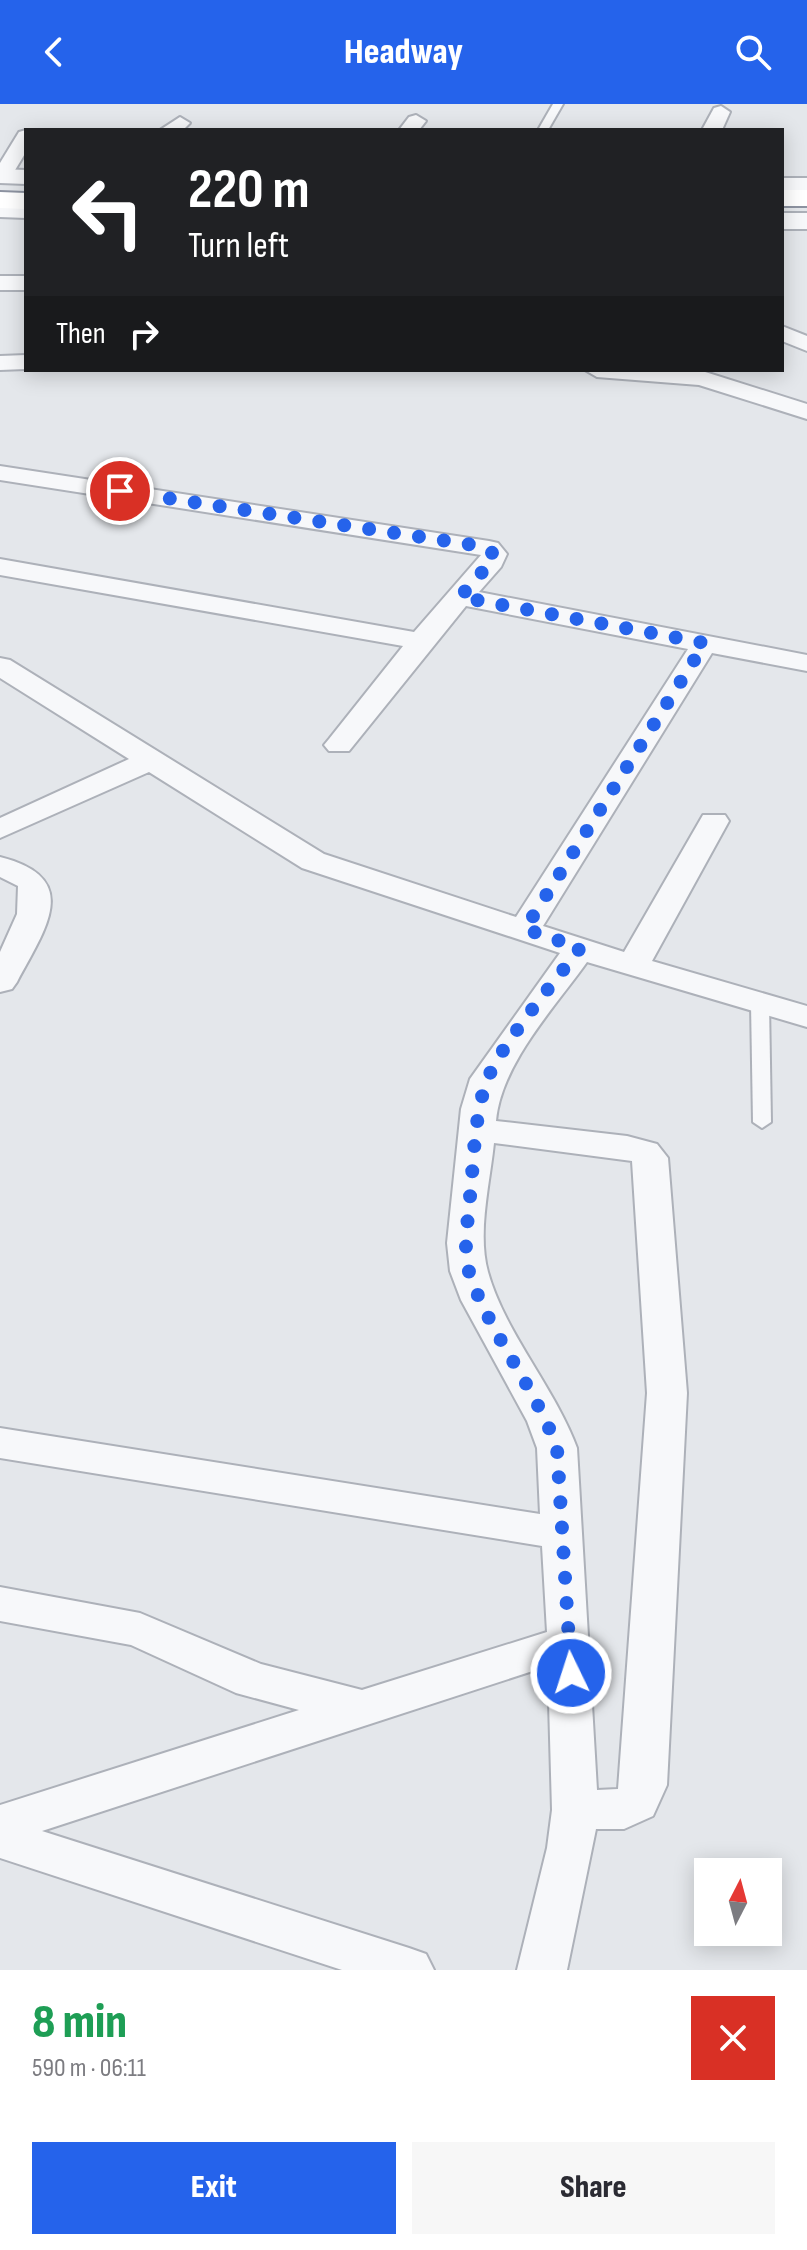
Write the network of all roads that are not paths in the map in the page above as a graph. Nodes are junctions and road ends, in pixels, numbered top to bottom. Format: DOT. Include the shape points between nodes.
graph roads {
  1 [pos="558,104"];
  2 [pos="544,128"];
  3 [pos="24,140"];
  4 [pos="6,177"];
  5 [pos="784,185"];
  6 [pos="807,185"];
  7 [pos="24,188"];
  8 [pos="784,198"];
  9 [pos="807,198"];
  10 [pos="24,199"];
  11 [pos="0,209"];
  12 [pos="24,210"];
  13 [pos="784,212"];
  14 [pos="807,212"];
  15 [pos="784,221"];
  16 [pos="807,221"];
  17 [pos="0,283"];
  18 [pos="24,283"];
  19 [pos="784,334"];
  20 [pos="807,344"];
  21 [pos="24,362"];
  22 [pos="0,363"];
  23 [pos="623,372"];
  24 [pos="807,412"];
  25 [pos="0,473"];
  26 [pos="0,567"];
  27 [pos="460,597"];
  28 [pos="421,641"];
  29 [pos="705,643"];
  30 [pos="807,663"];
  31 [pos="0,666"];
  32 [pos="339,745"];
  33 [pos="150,760"];
  34 [pos="714,821"];
  35 [pos="0,829"];
  36 [pos="0,866"];
  37 [pos="525,929"];
  38 [pos="580,948"];
  39 [pos="633,966"];
  40 [pos="0,982"];
  41 [pos="760,1003"];
  42 [pos="807,1017"];
  43 [pos="762,1122"];
  44 [pos="477,1130"];
  45 [pos="0,1443"];
  46 [pos="561,1533"];
  47 [pos="0,1604"];
  48 [pos="569,1642"];
  49 [pos="363,1709"];
  50 [pos="575,1810"];
  51 [pos="0,1825"];
  52 [pos="0,1838"];
  53 [pos="409,1970"];
  54 [pos="542,1970"];
  1 -- 2 [label="lane"];
  3 -- 4 [label="street"];
  4 -- 7 [label="highway"];
  4 -- 10 [label="highway"];
  5 -- 6 [label="street"];
  8 -- 9 [label="highway"];
  11 -- 12 [label="street"];
  13 -- 14 [label="highway"];
  15 -- 16 [label="street"];
  17 -- 18 [label="street"];
  19 -- 20 [label="street"];
  21 -- 22 [label="street"];
  23 -- 24 [label="street" via="702,378"];
  25 -- 27 [label="street" via="489,549 492,561"];
  26 -- 28 [label="street"];
  27 -- 28 [label="street"];
  27 -- 29 [label="street"];
  28 -- 32 [label="street"];
  29 -- 30 [label="street"];
  29 -- 37 [label="street"];
  31 -- 33 [label="street"];
  33 -- 35 [label="street"];
  33 -- 37 [label="street" via="313,861"];
  34 -- 39 [label="street"];
  36 -- 40 [label="street" via="31,880 38,894"];
  37 -- 38 [label="street"];
  38 -- 39 [label="street"];
  38 -- 44 [label="street" via="487,1079"];
  39 -- 41 [label="street"];
  41 -- 42 [label="street"];
  41 -- 43 [label="lane"];
  44 -- 46 [label="street" via="466,1243 469,1271 557,1448"];
  44 -- 50 [label="street" via="627,1148 650,1158 667,1393 644,1785 637,1802 624,1809"];
  45 -- 46 [label="street"];
  46 -- 48 [label="street"];
  47 -- 49 [label="street" via="140,1630 225,1670"];
  48 -- 49 [label="street"];
  48 -- 50 [label="street"];
  49 -- 51 [label="street"];
  50 -- 54 [label="street"];
  52 -- 53 [label="street"];
}
